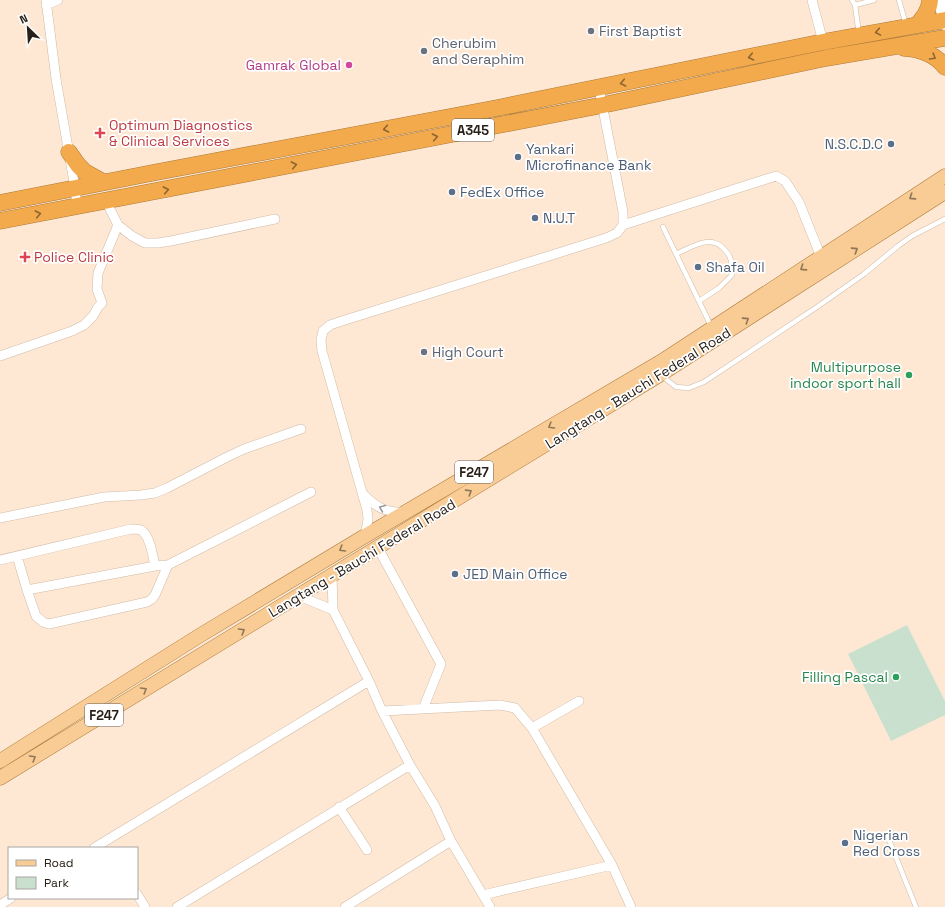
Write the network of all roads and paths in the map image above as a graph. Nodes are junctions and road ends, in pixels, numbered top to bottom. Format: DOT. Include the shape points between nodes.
graph roads {
  1 [pos="58,0"];
  2 [pos="812,0"];
  3 [pos="852,0"];
  4 [pos="874,0"];
  5 [pos="899,0"];
  6 [pos="930,0"];
  7 [pos="940,0"];
  8 [pos="46,2"];
  9 [pos="855,5"];
  10 [pos="945,21"];
  11 [pos="912,26"];
  12 [pos="860,35"];
  13 [pos="945,38"];
  14 [pos="823,42"];
  15 [pos="890,47"];
  16 [pos="945,67"];
  17 [pos="599,88"];
  18 [pos="603,105"];
  19 [pos="497,108"];
  20 [pos="413,124"];
  21 [pos="499,125"];
  22 [pos="416,141"];
  23 [pos="268,151"];
  24 [pos="69,152"];
  25 [pos="271,169"];
  26 [pos="945,171"];
  27 [pos="945,176"];
  28 [pos="103,182"];
  29 [pos="933,184"];
  30 [pos="75,188"];
  31 [pos="945,192"];
  32 [pos="945,196"];
  33 [pos="106,201"];
  34 [pos="930,202"];
  35 [pos="0,203"];
  36 [pos="77,206"];
  37 [pos="275,219"];
  38 [pos="945,219"];
  39 [pos="0,222"];
  40 [pos="118,225"];
  41 [pos="623,225"];
  42 [pos="663,227"];
  43 [pos="676,254"];
  44 [pos="821,257"];
  45 [pos="699,301"];
  46 [pos="712,328"];
  47 [pos="0,356"];
  48 [pos="661,374"];
  49 [pos="301,429"];
  50 [pos="311,492"];
  51 [pos="362,493"];
  52 [pos="428,499"];
  53 [pos="406,512"];
  54 [pos="436,513"];
  55 [pos="0,518"];
  56 [pos="365,536"];
  57 [pos="378,548"];
  58 [pos="17,556"];
  59 [pos="0,560"];
  60 [pos="168,565"];
  61 [pos="155,566"];
  62 [pos="332,575"];
  63 [pos="27,590"];
  64 [pos="299,596"];
  65 [pos="333,610"];
  66 [pos="199,636"];
  67 [pos="208,651"];
  68 [pos="369,681"];
  69 [pos="579,700"];
  70 [pos="423,709"];
  71 [pos="382,711"];
  72 [pos="532,728"];
  73 [pos="0,762"];
  74 [pos="410,764"];
  75 [pos="0,778"];
  76 [pos="339,807"];
  77 [pos="887,835"];
  78 [pos="451,840"];
  79 [pos="107,845"];
  80 [pos="367,850"];
  81 [pos="612,865"];
  82 [pos="483,895"];
  83 [pos="138,896"];
  84 [pos="9,899"];
  85 [pos="0,905"];
  86 [pos="145,907"];
  87 [pos="177,907"];
  88 [pos="345,907"];
  89 [pos="490,907"];
  90 [pos="631,907"];
  91 [pos="916,907"];
  1 -- 8 [label="street"];
  2 -- 14 [label="street"];
  3 -- 9 [label="lane"];
  4 -- 9 [label="lane"];
  5 -- 11 [label="lane"];
  6 -- 11 [label="highway" via="926,15"];
  7 -- 10 [label="street"];
  8 -- 24 [label="street"];
  9 -- 12 [label="lane"];
  10 -- 11 [label="highway, A345"];
  11 -- 12 [label="highway, A345, one-way"];
  12 -- 14 [label="highway, A345"];
  13 -- 15 [label="highway, A345"];
  14 -- 17 [label="highway, A345, one-way"];
  15 -- 16 [label="highway, one-way" via="921,51 933,56"];
  15 -- 18 [label="highway, A345"];
  17 -- 18 [label="street"];
  17 -- 19 [label="highway, A345"];
  18 -- 21 [label="highway, A345"];
  18 -- 41 [label="street" via="623,212"];
  19 -- 20 [label="highway, A345"];
  19 -- 21 [label="highway"];
  20 -- 22 [label="highway"];
  20 -- 23 [label="highway, A345, one-way"];
  22 -- 21 [label="highway, A345, one-way"];
  25 -- 22 [label="highway, A345, one-way"];
  23 -- 25 [label="highway"];
  23 -- 28 [label="highway, A345"];
  24 -- 28 [label="highway" via="85,172"];
  24 -- 30 [label="street"];
  33 -- 25 [label="highway, A345, one-way"];
  26 -- 29 [label="main road"];
  27 -- 29 [label="main road, Langtang - Bauchi Federal Road / F247"];
  28 -- 30 [label="highway, A345"];
  29 -- 44 [label="main road, Langtang - Bauchi Federal Road / F247, one-way"];
  30 -- 35 [label="highway, A345"];
  30 -- 36 [label="street"];
  31 -- 34 [label="main road, Langtang - Bauchi Federal Road / F247"];
  32 -- 34 [label="main road"];
  33 -- 36 [label="highway, A345"];
  33 -- 40 [label="street"];
  48 -- 34 [label="main road, Langtang - Bauchi Federal Road / F247, one-way"];
  39 -- 36 [label="highway, A345, one-way"];
  37 -- 40 [label="street" via="158,243 145,243"];
  38 -- 48 [label="lane" via="912,236 817,307 704,382 689,388 676,387"];
  40 -- 47 [label="street" via="98,274 97,289 102,303 93,316 84,325 72,331"];
  41 -- 44 [label="street" via="776,176 785,182 799,202"];
  41 -- 51 [label="street" via="616,233 606,238 342,321 330,325 323,331 322,351"];
  42 -- 43 [label="lane"];
  43 -- 45 [label="lane"];
  43 -- 45 [label="lane" via="701,243 712,242 728,252 732,262 732,275 719,288"];
  44 -- 46 [label="main road, Langtang - Bauchi Federal Road / F247, one-way"];
  45 -- 46 [label="lane"];
  46 -- 52 [label="main road, Langtang - Bauchi Federal Road / F247, one-way" via="662,361"];
  54 -- 48 [label="main road, Langtang - Bauchi Federal Road / F247, one-way"];
  49 -- 55 [label="street" via="227,456 154,493 104,497"];
  50 -- 60 [label="street"];
  53 -- 51 [label="street, one-way" via="379,508"];
  51 -- 56 [label="street" via="368,519"];
  52 -- 53 [label="main road, Langtang - Bauchi Federal Road / F247"];
  52 -- 54 [label="main road"];
  53 -- 56 [label="main road, Langtang - Bauchi Federal Road / F247"];
  54 -- 57 [label="main road, Langtang - Bauchi Federal Road / F247"];
  56 -- 66 [label="main road, Langtang - Bauchi Federal Road / F247, one-way"];
  57 -- 62 [label="main road, Langtang - Bauchi Federal Road / F247"];
  57 -- 70 [label="street" via="441,664"];
  58 -- 59 [label="street"];
  58 -- 61 [label="street" via="137,529 147,536"];
  58 -- 63 [label="street"];
  60 -- 61 [label="street"];
  60 -- 63 [label="street" via="155,595 147,602 49,624 36,616"];
  61 -- 63 [label="street"];
  62 -- 64 [label="main road, Langtang - Bauchi Federal Road / F247"];
  62 -- 65 [label="street"];
  64 -- 65 [label="street"];
  67 -- 64 [label="main road, Langtang - Bauchi Federal Road / F247, one-way"];
  65 -- 68 [label="street"];
  66 -- 67 [label="main road"];
  66 -- 73 [label="main road, Langtang - Bauchi Federal Road / F247"];
  75 -- 67 [label="main road, Langtang - Bauchi Federal Road / F247, one-way"];
  68 -- 71 [label="street"];
  68 -- 79 [label="street"];
  69 -- 72 [label="street"];
  70 -- 71 [label="street"];
  70 -- 72 [label="street" via="500,705 515,708"];
  71 -- 74 [label="street"];
  72 -- 81 [label="street"];
  74 -- 76 [label="street"];
  74 -- 78 [label="street" via="435,806"];
  76 -- 80 [label="street"];
  76 -- 87 [label="street"];
  77 -- 91 [label="lane"];
  78 -- 82 [label="street"];
  78 -- 88 [label="street"];
  81 -- 82 [label="street"];
  81 -- 90 [label="street"];
  82 -- 89 [label="street"];
  83 -- 86 [label="street"];
  84 -- 85 [label="street"];
}
